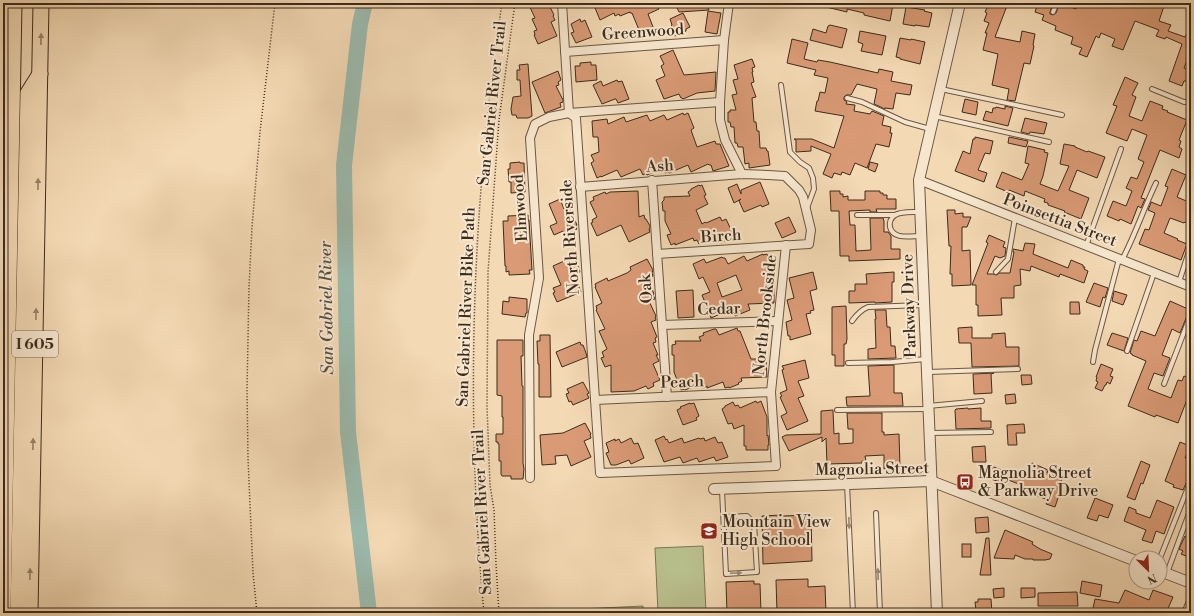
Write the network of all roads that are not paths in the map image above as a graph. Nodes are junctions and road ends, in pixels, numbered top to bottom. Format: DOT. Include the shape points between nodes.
graph roads {
  1 [pos="14,3"];
  2 [pos="41,3"];
  3 [pos="562,3"];
  4 [pos="730,3"];
  5 [pos="960,3"];
  6 [pos="1057,3"];
  7 [pos="1053,12"];
  8 [pos="724,40"];
  9 [pos="565,52"];
  10 [pos="40,74"];
  11 [pos="781,84"];
  12 [pos="940,89"];
  13 [pos="1152,90"];
  14 [pos="12,94"];
  15 [pos="1191,97"];
  16 [pos="847,98"];
  17 [pos="720,102"];
  18 [pos="569,112"];
  19 [pos="934,116"];
  20 [pos="1062,116"];
  21 [pos="930,130"];
  22 [pos="1049,142"];
  23 [pos="1121,149"];
  24 [pos="742,174"];
  25 [pos="652,180"];
  26 [pos="919,180"];
  27 [pos="1156,182"];
  28 [pos="580,187"];
  29 [pos="806,210"];
  30 [pos="920,212"];
  31 [pos="857,215"];
  32 [pos="895,215"];
  33 [pos="1015,218"];
  34 [pos="921,236"];
  35 [pos="1191,244"];
  36 [pos="786,245"];
  37 [pos="1086,246"];
  38 [pos="658,254"];
  39 [pos="1121,259"];
  40 [pos="996,272"];
  41 [pos="1154,272"];
  42 [pos="1180,282"];
  43 [pos="1191,287"];
  44 [pos="924,305"];
  45 [pos="1191,314"];
  46 [pos="778,321"];
  47 [pos="852,322"];
  48 [pos="662,325"];
  49 [pos="1127,350"];
  50 [pos="926,359"];
  51 [pos="1093,362"];
  52 [pos="848,363"];
  53 [pos="1018,369"];
  54 [pos="927,372"];
  55 [pos="1164,384"];
  56 [pos="771,392"];
  57 [pos="667,397"];
  58 [pos="595,400"];
  59 [pos="982,401"];
  60 [pos="928,407"];
  61 [pos="837,410"];
  62 [pos="991,432"];
  63 [pos="929,433"];
  64 [pos="600,473"];
  65 [pos="530,478"];
  66 [pos="1191,480"];
  67 [pos="931,481"];
  68 [pos="847,484"];
  69 [pos="718,489"];
  70 [pos="1191,508"];
  71 [pos="876,513"];
  72 [pos="724,517"];
  73 [pos="1163,550"];
  74 [pos="1128,558"];
  75 [pos="1168,561"];
  76 [pos="1168,574"];
  77 [pos="1191,583"];
  78 [pos="1191,596"];
  79 [pos="3,612"];
  80 [pos="12,613"];
  81 [pos="18,613"];
  82 [pos="30,613"];
  83 [pos="853,613"];
  84 [pos="880,613"];
  85 [pos="937,613"];
  86 [pos="1184,613"];
  1 -- 14 [label="highway, I 605"];
  10 -- 2 [label="highway, I 605, one-way"];
  3 -- 9 [label="street, North Riverside"];
  4 -- 8 [label="street"];
  5 -- 12 [label="street, Parkway Drive"];
  6 -- 7 [label="lane"];
  8 -- 9 [label="street, Greenwood"];
  8 -- 17 [label="street"];
  9 -- 18 [label="street, North Riverside"];
  10 -- 81 [label="highway" via="28,92"];
  82 -- 10 [label="highway, I 605, one-way"];
  11 -- 29 [label="lane" via="790,152 809,168 813,178 814,189"];
  12 -- 19 [label="street, Parkway Drive"];
  12 -- 20 [label="lane"];
  13 -- 15 [label="lane" via="1184,102 1188,102"];
  14 -- 79 [label="highway, I 605"];
  14 -- 80 [label="highway" via="21,108"];
  16 -- 21 [label="lane"];
  17 -- 18 [label="street, Elmwood"];
  17 -- 24 [label="street" via="720,120 725,140"];
  18 -- 28 [label="street, North Riverside" via="576,118"];
  18 -- 65 [label="street, Elmwood" via="534,124 530,138 539,278 529,335"];
  19 -- 21 [label="street, Parkway Drive"];
  19 -- 22 [label="lane"];
  21 -- 26 [label="street, Parkway Drive"];
  23 -- 37 [label="lane"];
  24 -- 25 [label="street, Ash"];
  24 -- 29 [label="street, North Brookside" via="785,176 799,190"];
  25 -- 28 [label="street, Ash"];
  25 -- 38 [label="street, Oak"];
  26 -- 30 [label="street, Parkway Drive"];
  26 -- 33 [label="street, Poinsettia Street"];
  27 -- 39 [label="lane"];
  28 -- 58 [label="street, North Riverside"];
  29 -- 36 [label="street, North Brookside" via="811,230 809,244"];
  30 -- 32 [label="lane"];
  30 -- 34 [label="street, Parkway Drive"];
  31 -- 32 [label="lane"];
  32 -- 34 [label="lane" via="890,220 894,234"];
  33 -- 37 [label="street, Poinsettia Street"];
  33 -- 40 [label="lane" via="1008,259"];
  34 -- 44 [label="street, Parkway Drive"];
  35 -- 42 [label="lane"];
  36 -- 38 [label="street, Birch"];
  36 -- 46 [label="street, North Brookside"];
  37 -- 39 [label="street, Poinsettia Street"];
  38 -- 48 [label="street, Oak"];
  39 -- 41 [label="street, Poinsettia Street"];
  39 -- 51 [label="lane"];
  41 -- 42 [label="street, Poinsettia Street"];
  41 -- 49 [label="lane"];
  42 -- 43 [label="street, Poinsettia Street"];
  44 -- 47 [label="lane" via="868,307 857,314"];
  44 -- 50 [label="street, Parkway Drive"];
  45 -- 55 [label="lane"];
  46 -- 48 [label="street, Cedar"];
  46 -- 56 [label="street, North Brookside"];
  48 -- 57 [label="street, Oak"];
  50 -- 52 [label="lane"];
  50 -- 54 [label="street, Parkway Drive"];
  53 -- 54 [label="lane"];
  54 -- 60 [label="street, Parkway Drive"];
  56 -- 57 [label="street, Peach"];
  56 -- 64 [label="street, North Brookside" via="776,466"];
  57 -- 58 [label="street, Peach"];
  58 -- 64 [label="street, North Riverside"];
  59 -- 60 [label="lane"];
  60 -- 61 [label="lane"];
  60 -- 63 [label="street, Parkway Drive"];
  62 -- 63 [label="lane"];
  63 -- 67 [label="street, Parkway Drive"];
  66 -- 73 [label="lane"];
  67 -- 68 [label="street, Magnolia Street"];
  67 -- 74 [label="street, Magnolia Street"];
  67 -- 85 [label="street, Parkway Drive"];
  68 -- 69 [label="street, Magnolia Street"];
  68 -- 83 [label="lane, one-way"];
  69 -- 72 [label="lane"];
  70 -- 75 [label="lane"];
  84 -- 71 [label="lane, one-way"];
  72 -- 72 [label="lane, one-way" via="726,574 757,572 754,523 747,516"];
  76 -- 77 [label="street"];
  78 -- 86 [label="lane"];
}
